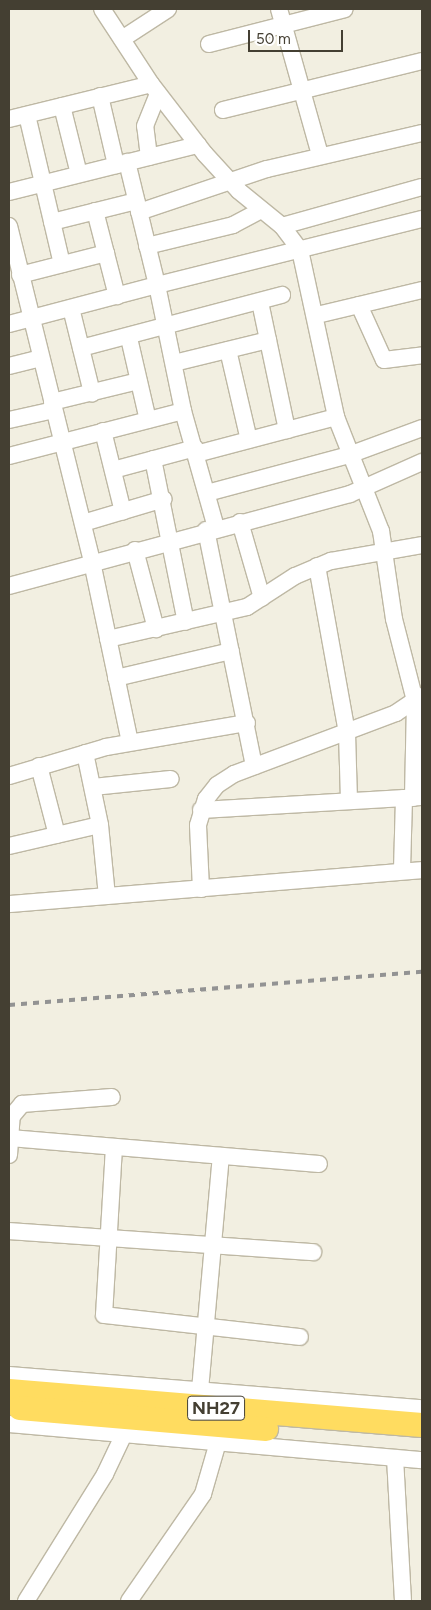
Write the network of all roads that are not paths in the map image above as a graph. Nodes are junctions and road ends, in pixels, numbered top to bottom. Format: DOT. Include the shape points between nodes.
graph roads {
  1 [pos="102,9"];
  2 [pos="168,9"];
  3 [pos="345,9"];
  4 [pos="282,16"];
  5 [pos="122,40"];
  6 [pos="209,44"];
  7 [pos="422,62"];
  8 [pos="154,88"];
  9 [pos="303,91"];
  10 [pos="100,96"];
  11 [pos="62,106"];
  12 [pos="222,110"];
  13 [pos="27,114"];
  14 [pos="9,119"];
  15 [pos="422,133"];
  16 [pos="198,145"];
  17 [pos="320,155"];
  18 [pos="149,157"];
  19 [pos="122,164"];
  20 [pos="79,174"];
  21 [pos="229,180"];
  22 [pos="44,183"];
  23 [pos="422,187"];
  24 [pos="9,192"];
  25 [pos="138,207"];
  26 [pos="261,210"];
  27 [pos="95,211"];
  28 [pos="422,219"];
  29 [pos="52,222"];
  30 [pos="9,226"];
  31 [pos="282,226"];
  32 [pos="147,246"];
  33 [pos="300,250"];
  34 [pos="106,253"];
  35 [pos="62,264"];
  36 [pos="20,275"];
  37 [pos="157,284"];
  38 [pos="422,290"];
  39 [pos="282,295"];
  40 [pos="117,296"];
  41 [pos="260,302"];
  42 [pos="360,305"];
  43 [pos="72,308"];
  44 [pos="317,315"];
  45 [pos="30,319"];
  46 [pos="9,324"];
  47 [pos="167,328"];
  48 [pos="129,338"];
  49 [pos="268,340"];
  50 [pos="81,348"];
  51 [pos="228,350"];
  52 [pos="422,355"];
  53 [pos="40,358"];
  54 [pos="174,363"];
  55 [pos="9,366"];
  56 [pos="139,381"];
  57 [pos="92,393"];
  58 [pos="53,406"];
  59 [pos="184,411"];
  60 [pos="336,417"];
  61 [pos="9,420"];
  62 [pos="148,420"];
  63 [pos="422,428"];
  64 [pos="288,430"];
  65 [pos="103,431"];
  66 [pos="249,440"];
  67 [pos="62,442"];
  68 [pos="195,451"];
  69 [pos="349,454"];
  70 [pos="9,456"];
  71 [pos="153,459"];
  72 [pos="422,462"];
  73 [pos="113,470"];
  74 [pos="366,488"];
  75 [pos="207,493"];
  76 [pos="164,499"];
  77 [pos="123,512"];
  78 [pos="240,522"];
  79 [pos="83,523"];
  80 [pos="211,529"];
  81 [pos="172,540"];
  82 [pos="422,545"];
  83 [pos="135,550"];
  84 [pos="383,552"];
  85 [pos="92,562"];
  86 [pos="317,566"];
  87 [pos="9,586"];
  88 [pos="262,598"];
  89 [pos="223,614"];
  90 [pos="186,622"];
  91 [pos="156,629"];
  92 [pos="108,639"];
  93 [pos="232,651"];
  94 [pos="116,678"];
  95 [pos="419,698"];
  96 [pos="247,723"];
  97 [pos="347,733"];
  98 [pos="130,742"];
  99 [pos="85,753"];
  100 [pos="39,766"];
  101 [pos="254,766"];
  102 [pos="9,776"];
  103 [pos="171,779"];
  104 [pos="93,787"];
  105 [pos="413,798"];
  106 [pos="349,801"];
  107 [pos="201,810"];
  108 [pos="100,825"];
  109 [pos="57,835"];
  110 [pos="9,846"];
  111 [pos="402,870"];
  112 [pos="422,870"];
  113 [pos="201,889"];
  114 [pos="107,896"];
  115 [pos="9,904"];
  116 [pos="112,1097"];
  117 [pos="10,1138"];
  118 [pos="114,1147"];
  119 [pos="9,1155"];
  120 [pos="221,1156"];
  121 [pos="319,1164"];
  122 [pos="9,1231"];
  123 [pos="107,1238"];
  124 [pos="214,1245"];
  125 [pos="312,1252"];
  126 [pos="206,1328"];
  127 [pos="300,1337"];
  128 [pos="9,1375"];
  129 [pos="200,1390"];
  130 [pos="9,1391"];
  131 [pos="9,1407"];
  132 [pos="422,1408"];
  133 [pos="9,1424"];
  134 [pos="422,1425"];
  135 [pos="124,1434"];
  136 [pos="422,1441"];
  137 [pos="218,1442"];
  138 [pos="395,1458"];
  139 [pos="422,1460"];
  140 [pos="26,1601"];
  141 [pos="129,1601"];
  142 [pos="403,1601"];
  1 -- 5 [label="street"];
  2 -- 5 [label="street"];
  3 -- 4 [label="street"];
  4 -- 6 [label="street"];
  4 -- 9 [label="street"];
  5 -- 8 [label="street"];
  7 -- 9 [label="street"];
  8 -- 10 [label="street"];
  8 -- 16 [label="street"];
  8 -- 18 [label="street" via="146,119"];
  9 -- 12 [label="street"];
  9 -- 17 [label="street"];
  10 -- 11 [label="street"];
  10 -- 19 [label="street"];
  11 -- 13 [label="street"];
  11 -- 20 [label="street"];
  13 -- 14 [label="street"];
  13 -- 22 [label="street"];
  15 -- 17 [label="street"];
  16 -- 18 [label="street"];
  16 -- 21 [label="street"];
  17 -- 21 [label="street"];
  18 -- 19 [label="street"];
  19 -- 20 [label="street"];
  19 -- 25 [label="street"];
  20 -- 22 [label="street"];
  21 -- 25 [label="street"];
  21 -- 26 [label="street"];
  22 -- 24 [label="street"];
  22 -- 29 [label="street"];
  23 -- 31 [label="street"];
  25 -- 27 [label="street"];
  25 -- 32 [label="street"];
  26 -- 31 [label="street"];
  26 -- 32 [label="street" via="233,225"];
  27 -- 29 [label="street"];
  27 -- 34 [label="street"];
  28 -- 33 [label="street"];
  29 -- 35 [label="street"];
  30 -- 36 [label="street"];
  31 -- 33 [label="street"];
  32 -- 37 [label="street"];
  33 -- 37 [label="street"];
  33 -- 44 [label="street"];
  34 -- 35 [label="street"];
  34 -- 40 [label="street"];
  35 -- 36 [label="street"];
  36 -- 45 [label="street"];
  37 -- 40 [label="street"];
  37 -- 47 [label="street"];
  38 -- 42 [label="street"];
  39 -- 41 [label="street"];
  40 -- 43 [label="street"];
  41 -- 47 [label="street"];
  41 -- 49 [label="street"];
  42 -- 44 [label="street"];
  42 -- 52 [label="street" via="384,360"];
  43 -- 45 [label="street"];
  43 -- 50 [label="street"];
  44 -- 60 [label="street"];
  45 -- 46 [label="street"];
  45 -- 53 [label="street"];
  47 -- 48 [label="street"];
  47 -- 54 [label="street"];
  48 -- 50 [label="street"];
  48 -- 56 [label="street"];
  49 -- 51 [label="street"];
  49 -- 64 [label="street"];
  50 -- 57 [label="street"];
  51 -- 54 [label="street"];
  51 -- 66 [label="street"];
  53 -- 55 [label="street"];
  53 -- 58 [label="street"];
  54 -- 59 [label="street"];
  56 -- 57 [label="street"];
  56 -- 62 [label="street"];
  57 -- 58 [label="street"];
  58 -- 61 [label="street"];
  58 -- 67 [label="street"];
  59 -- 62 [label="street"];
  59 -- 68 [label="street"];
  60 -- 64 [label="street"];
  60 -- 69 [label="street"];
  62 -- 65 [label="street"];
  63 -- 69 [label="street"];
  64 -- 66 [label="street"];
  65 -- 67 [label="street"];
  65 -- 73 [label="street"];
  66 -- 68 [label="street"];
  67 -- 70 [label="street"];
  67 -- 79 [label="street"];
  68 -- 71 [label="street"];
  68 -- 75 [label="street"];
  69 -- 74 [label="street"];
  69 -- 75 [label="street"];
  71 -- 73 [label="street"];
  71 -- 76 [label="street"];
  72 -- 74 [label="street"];
  73 -- 77 [label="street"];
  74 -- 78 [label="street"];
  74 -- 84 [label="street" via="376,512"];
  75 -- 80 [label="street"];
  76 -- 77 [label="street"];
  76 -- 81 [label="street"];
  77 -- 79 [label="street"];
  78 -- 80 [label="street"];
  78 -- 88 [label="street"];
  79 -- 85 [label="street"];
  80 -- 81 [label="street"];
  80 -- 89 [label="street"];
  81 -- 83 [label="street"];
  81 -- 90 [label="street"];
  82 -- 84 [label="street"];
  83 -- 85 [label="street"];
  83 -- 91 [label="street"];
  84 -- 86 [label="street"];
  84 -- 95 [label="street" via="394,619"];
  85 -- 87 [label="street"];
  85 -- 92 [label="street"];
  86 -- 88 [label="street"];
  86 -- 97 [label="street"];
  88 -- 89 [label="street"];
  89 -- 90 [label="street"];
  89 -- 93 [label="street"];
  90 -- 91 [label="street"];
  91 -- 92 [label="street"];
  92 -- 94 [label="street"];
  93 -- 94 [label="street"];
  93 -- 96 [label="street"];
  94 -- 98 [label="street"];
  95 -- 97 [label="street"];
  95 -- 105 [label="street"];
  96 -- 98 [label="street"];
  96 -- 101 [label="street"];
  97 -- 101 [label="street"];
  97 -- 106 [label="street"];
  98 -- 99 [label="street"];
  99 -- 100 [label="street"];
  99 -- 104 [label="street"];
  100 -- 102 [label="street"];
  100 -- 109 [label="street"];
  101 -- 107 [label="street" via="217,785"];
  103 -- 104 [label="street"];
  104 -- 108 [label="street"];
  105 -- 106 [label="street"];
  105 -- 111 [label="street"];
  106 -- 107 [label="street"];
  107 -- 113 [label="street"];
  108 -- 109 [label="street"];
  108 -- 114 [label="street"];
  109 -- 110 [label="street"];
  111 -- 112 [label="street"];
  111 -- 113 [label="street"];
  113 -- 114 [label="street"];
  114 -- 115 [label="street"];
  116 -- 117 [label="street" via="22,1104 12,1116"];
  117 -- 118 [label="street"];
  117 -- 119 [label="street"];
  118 -- 120 [label="street"];
  118 -- 123 [label="street"];
  120 -- 121 [label="street"];
  120 -- 124 [label="street"];
  122 -- 123 [label="street"];
  123 -- 124 [label="street"];
  123 -- 126 [label="street" via="104,1315"];
  124 -- 125 [label="street"];
  124 -- 126 [label="street"];
  126 -- 127 [label="street"];
  126 -- 129 [label="street"];
  128 -- 129 [label="street"];
  129 -- 132 [label="street"];
  130 -- 134 [label="highway, NH27"];
  131 -- 136 [label="highway, NH27"];
  133 -- 135 [label="street"];
  135 -- 137 [label="street"];
  135 -- 140 [label="street" via="105,1474"];
  137 -- 138 [label="street"];
  137 -- 141 [label="street" via="203,1494"];
  138 -- 139 [label="street"];
  138 -- 142 [label="street"];
}
